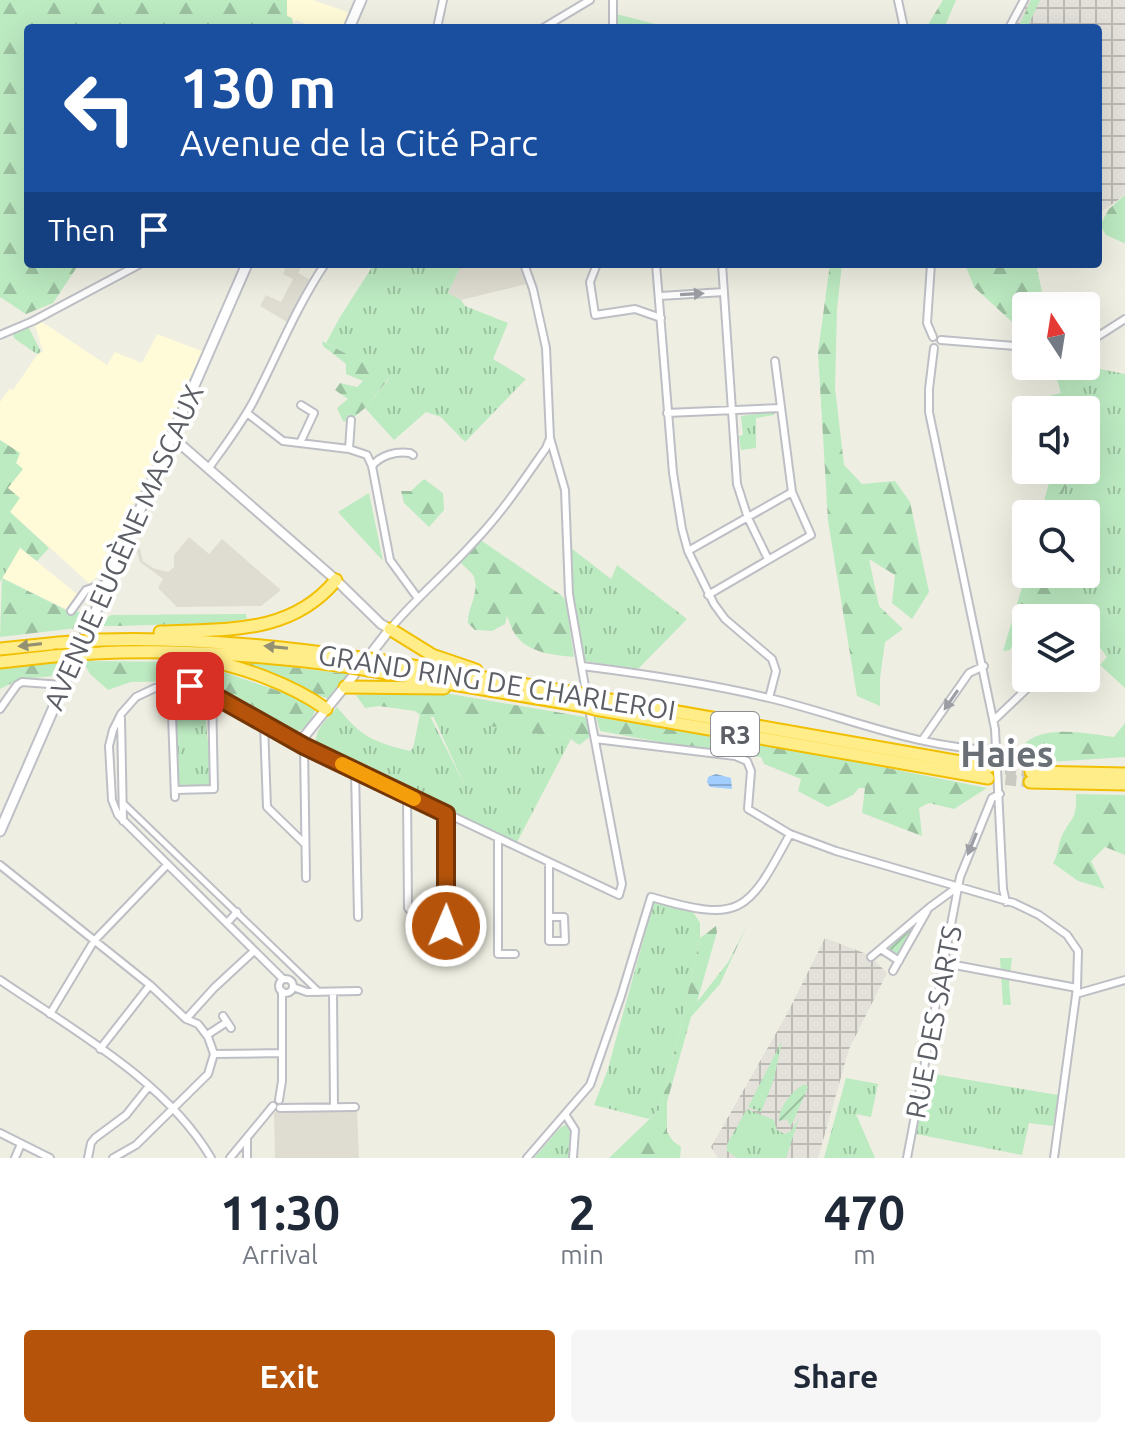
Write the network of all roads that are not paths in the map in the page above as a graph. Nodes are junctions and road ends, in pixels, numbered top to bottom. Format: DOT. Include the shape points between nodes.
graph roads {
  1 [pos="361,0"];
  2 [pos="443,0"];
  3 [pos="590,0"];
  4 [pos="613,0"];
  5 [pos="898,0"];
  6 [pos="1024,0"];
  7 [pos="351,24"];
  8 [pos="438,24"];
  9 [pos="550,24"];
  10 [pos="613,24"];
  11 [pos="903,24"];
  12 [pos="1011,24"];
  13 [pos="132,268"];
  14 [pos="245,268"];
  15 [pos="323,268"];
  16 [pos="525,268"];
  17 [pos="595,268"];
  18 [pos="656,268"];
  19 [pos="722,268"];
  20 [pos="931,268"];
  21 [pos="724,292"];
  22 [pos="660,296"];
  23 [pos="661,318"];
  24 [pos="1125,319"];
  25 [pos="0,335"];
  26 [pos="1100,335"];
  27 [pos="933,337"];
  28 [pos="941,340"];
  29 [pos="1012,346"];
  30 [pos="934,348"];
  31 [pos="775,361"];
  32 [pos="301,405"];
  33 [pos="781,408"];
  34 [pos="731,410"];
  35 [pos="247,413"];
  36 [pos="667,413"];
  37 [pos="351,420"];
  38 [pos="171,436"];
  39 [pos="550,438"];
  40 [pos="300,443"];
  41 [pos="349,449"];
  42 [pos="413,455"];
  43 [pos="372,466"];
  44 [pos="208,469"];
  45 [pos="792,492"];
  46 [pos="748,518"];
  47 [pos="688,551"];
  48 [pos="768,559"];
  49 [pos="336,580"];
  50 [pos="107,583"];
  51 [pos="708,595"];
  52 [pos="417,597"];
  53 [pos="71,611"];
  54 [pos="390,629"];
  55 [pos="136,639"];
  56 [pos="0,649"];
  57 [pos="175,652"];
  58 [pos="373,660"];
  59 [pos="0,662"];
  60 [pos="582,666"];
  61 [pos="984,666"];
  62 [pos="349,671"];
  63 [pos="499,680"];
  64 [pos="62,685"];
  65 [pos="467,685"];
  66 [pos="171,687"];
  67 [pos="345,687"];
  68 [pos="1023,692"];
  69 [pos="212,694"];
  70 [pos="769,698"];
  71 [pos="588,701"];
  72 [pos="0,709"];
  73 [pos="326,709"];
  74 [pos="121,714"];
  75 [pos="994,720"];
  76 [pos="264,724"];
  77 [pos="595,739"];
  78 [pos="923,739"];
  79 [pos="302,744"];
  80 [pos="997,750"];
  81 [pos="1125,766"];
  82 [pos="355,770"];
  83 [pos="989,772"];
  84 [pos="1059,773"];
  85 [pos="1125,774"];
  86 [pos="1073,784"];
  87 [pos="1125,784"];
  88 [pos="1125,792"];
  89 [pos="1000,794"];
  90 [pos="407,796"];
  91 [pos="123,803"];
  92 [pos="446,814"];
  93 [pos="123,821"];
  94 [pos="305,826"];
  95 [pos="0,831"];
  96 [pos="292,831"];
  97 [pos="790,834"];
  98 [pos="498,838"];
  99 [pos="305,844"];
  100 [pos="549,862"];
  101 [pos="0,865"];
  102 [pos="167,865"];
  103 [pos="306,878"];
  104 [pos="959,886"];
  105 [pos="1006,902"];
  106 [pos="930,907"];
  107 [pos="237,912"];
  108 [pos="358,917"];
  109 [pos="549,917"];
  110 [pos="227,923"];
  111 [pos="94,941"];
  112 [pos="881,949"];
  113 [pos="254,951"];
  114 [pos="515,954"];
  115 [pos="871,957"];
  116 [pos="899,961"];
  117 [pos="944,963"];
  118 [pos="893,971"];
  119 [pos="283,979"];
  120 [pos="0,980"];
  121 [pos="1125,980"];
  122 [pos="150,985"];
  123 [pos="293,987"];
  124 [pos="282,991"];
  125 [pos="358,991"];
  126 [pos="1076,991"];
  127 [pos="320,992"];
  128 [pos="333,992"];
  129 [pos="50,1014"];
  130 [pos="186,1019"];
  131 [pos="227,1022"];
  132 [pos="207,1035"];
  133 [pos="100,1049"];
  134 [pos="282,1053"];
  135 [pos="214,1054"];
  136 [pos="149,1086"];
  137 [pos="277,1105"];
  138 [pos="175,1107"];
  139 [pos="334,1107"];
  140 [pos="355,1107"];
  141 [pos="565,1114"];
  142 [pos="0,1133"];
  143 [pos="247,1138"];
  144 [pos="21,1144"];
  145 [pos="15,1158"];
  146 [pos="50,1158"];
  147 [pos="88,1158"];
  148 [pos="113,1158"];
  149 [pos="211,1158"];
  150 [pos="230,1158"];
  151 [pos="247,1158"];
  152 [pos="527,1158"];
  153 [pos="573,1158"];
  154 [pos="907,1158"];
  155 [pos="1054,1158"];
  1 -- 7 [label="main road"];
  2 -- 8 [label="street"];
  3 -- 9 [label="street"];
  4 -- 10 [label="street"];
  5 -- 11 [label="street"];
  6 -- 12 [label="street"];
  13 -- 25 [label="street"];
  14 -- 38 [label="main road, AVENUE EUGÈNE MASCAUX"];
  15 -- 35 [label="street"];
  16 -- 39 [label="street" via="546,348"];
  17 -- 23 [label="street" via="590,282 595,315 635,309"];
  18 -- 22 [label="street"];
  19 -- 21 [label="street"];
  20 -- 27 [label="street" via="927,323"];
  22 -- 21 [label="street, one-way"];
  21 -- 34 [label="street"];
  22 -- 23 [label="street"];
  23 -- 36 [label="street"];
  24 -- 26 [label="street"];
  27 -- 28 [label="street"];
  27 -- 30 [label="street"];
  28 -- 29 [label="street"];
  28 -- 30 [label="street"];
  30 -- 61 [label="street" via="929,412"];
  31 -- 33 [label="street"];
  32 -- 40 [label="street" via="314,413"];
  33 -- 34 [label="street"];
  33 -- 45 [label="street"];
  34 -- 36 [label="street"];
  34 -- 46 [label="street" via="737,484"];
  35 -- 40 [label="street" via="283,441"];
  35 -- 44 [label="street"];
  36 -- 47 [label="street"];
  37 -- 41 [label="street"];
  38 -- 44 [label="street"];
  38 -- 50 [label="main road, AVENUE EUGÈNE MASCAUX"];
  39 -- 52 [label="street" via="505,507"];
  39 -- 60 [label="street" via="565,490 569,594"];
  40 -- 41 [label="street"];
  41 -- 43 [label="street" via="367,455"];
  42 -- 43 [label="street" via="395,453"];
  43 -- 52 [label="street" via="390,560"];
  44 -- 49 [label="street"];
  45 -- 46 [label="street"];
  45 -- 48 [label="street" via="811,535"];
  46 -- 47 [label="street"];
  46 -- 48 [label="street"];
  47 -- 51 [label="street"];
  48 -- 51 [label="street"];
  49 -- 54 [label="street"];
  49 -- 55 [label="highway" via="314,604 287,618"];
  50 -- 53 [label="street" via="86,590"];
  50 -- 64 [label="main road, AVENUE EUGÈNE MASCAUX"];
  51 -- 70 [label="street" via="725,619 772,659 776,671"];
  52 -- 54 [label="street"];
  54 -- 58 [label="street"];
  54 -- 63 [label="highway" via="432,655"];
  55 -- 56 [label="highway, GRAND RING DE CHARLEROI / R3, one-way, bridge"];
  58 -- 55 [label="highway, GRAND RING DE CHARLEROI / R3, one-way, bridge" via="234,643"];
  57 -- 59 [label="highway, GRAND RING DE CHARLEROI / R3, bridge"];
  57 -- 62 [label="highway, GRAND RING DE CHARLEROI / R3"];
  57 -- 73 [label="highway" via="231,666"];
  58 -- 62 [label="highway, GRAND RING DE CHARLEROI / R3, bridge"];
  58 -- 63 [label="highway, GRAND RING DE CHARLEROI / R3"];
  58 -- 65 [label="highway, GRAND RING DE CHARLEROI / R3"];
  60 -- 70 [label="street" via="658,674"];
  60 -- 77 [label="street"];
  61 -- 75 [label="street"];
  61 -- 78 [label="street, one-way" via="969,673"];
  62 -- 67 [label="street"];
  63 -- 71 [label="highway, GRAND RING DE CHARLEROI / R3"];
  64 -- 72 [label="street" via="22,682"];
  64 -- 95 [label="main road, AVENUE EUGÈNE MASCAUX"];
  65 -- 67 [label="highway"];
  65 -- 71 [label="highway, GRAND RING DE CHARLEROI / R3"];
  66 -- 69 [label="street" via="201,688"];
  66 -- 69 [label="street" via="175,793 214,789"];
  66 -- 74 [label="street" via="136,697"];
  67 -- 73 [label="street"];
  68 -- 75 [label="street"];
  69 -- 76 [label="street"];
  70 -- 78 [label="street"];
  71 -- 83 [label="highway, GRAND RING DE CHARLEROI / R3"];
  73 -- 79 [label="street"];
  74 -- 91 [label="street"];
  74 -- 93 [label="street" via="109,746 109,769 112,800"];
  75 -- 80 [label="street"];
  76 -- 79 [label="street"];
  76 -- 96 [label="street" via="267,807"];
  77 -- 97 [label="street" via="747,761 748,809"];
  77 -- 100 [label="street" via="622,889 619,895"];
  78 -- 80 [label="street"];
  79 -- 82 [label="street"];
  79 -- 94 [label="street"];
  80 -- 89 [label="street"];
  81 -- 84 [label="highway"];
  82 -- 90 [label="street"];
  82 -- 108 [label="street"];
  84 -- 85 [label="highway"];
  84 -- 86 [label="highway" via="1030,777"];
  86 -- 87 [label="highway"];
  86 -- 88 [label="highway" via="1080,791"];
  89 -- 104 [label="street, RUE DES SARTS, one-way" via="992,797"];
  89 -- 105 [label="street"];
  90 -- 92 [label="street"];
  90 -- 92 [label="street" via="408,908 445,943"];
  91 -- 93 [label="street"];
  91 -- 107 [label="street"];
  92 -- 98 [label="street"];
  93 -- 102 [label="street"];
  94 -- 96 [label="street"];
  94 -- 99 [label="street"];
  96 -- 99 [label="street"];
  97 -- 104 [label="street"];
  97 -- 141 [label="street" via="761,884 743,903 713,911 651,897 590,1085"];
  98 -- 100 [label="street"];
  98 -- 114 [label="street" via="498,954"];
  99 -- 103 [label="street"];
  100 -- 109 [label="street"];
  101 -- 111 [label="street"];
  102 -- 110 [label="street"];
  102 -- 111 [label="street"];
  104 -- 105 [label="street"];
  104 -- 106 [label="street"];
  104 -- 117 [label="street, RUE DES SARTS"];
  105 -- 126 [label="street" via="1039,915 1067,935 1078,951"];
  106 -- 112 [label="street"];
  106 -- 116 [label="street"];
  107 -- 110 [label="street"];
  107 -- 127 [label="street"];
  109 -- 109 [label="street" via="549,941 565,941 564,917"];
  110 -- 113 [label="street"];
  111 -- 122 [label="street"];
  111 -- 129 [label="street"];
  112 -- 115 [label="street"];
  112 -- 116 [label="street"];
  113 -- 119 [label="street"];
  113 -- 130 [label="street"];
  116 -- 118 [label="street"];
  117 -- 126 [label="street"];
  117 -- 154 [label="street, RUE DES SARTS"];
  119 -- 123 [label="street"];
  119 -- 124 [label="street"];
  120 -- 129 [label="street"];
  121 -- 126 [label="street"];
  122 -- 130 [label="street"];
  122 -- 133 [label="street"];
  123 -- 124 [label="street"];
  123 -- 127 [label="street"];
  124 -- 134 [label="street"];
  125 -- 128 [label="street"];
  126 -- 155 [label="street"];
  127 -- 128 [label="street"];
  128 -- 139 [label="street"];
  129 -- 133 [label="street"];
  130 -- 132 [label="street"];
  131 -- 132 [label="street"];
  132 -- 135 [label="street"];
  133 -- 136 [label="street"];
  134 -- 135 [label="street"];
  134 -- 137 [label="street"];
  135 -- 138 [label="street" via="208,1074"];
  136 -- 138 [label="street"];
  136 -- 147 [label="street" via="126,1115 95,1138"];
  137 -- 139 [label="street"];
  137 -- 143 [label="street"];
  138 -- 148 [label="street" via="136,1145"];
  138 -- 149 [label="street"];
  139 -- 140 [label="street"];
  141 -- 152 [label="street"];
  141 -- 153 [label="street" via="575,1130"];
  142 -- 144 [label="street"];
  143 -- 150 [label="street"];
  143 -- 151 [label="street"];
  144 -- 145 [label="street"];
  144 -- 146 [label="street"];
}
